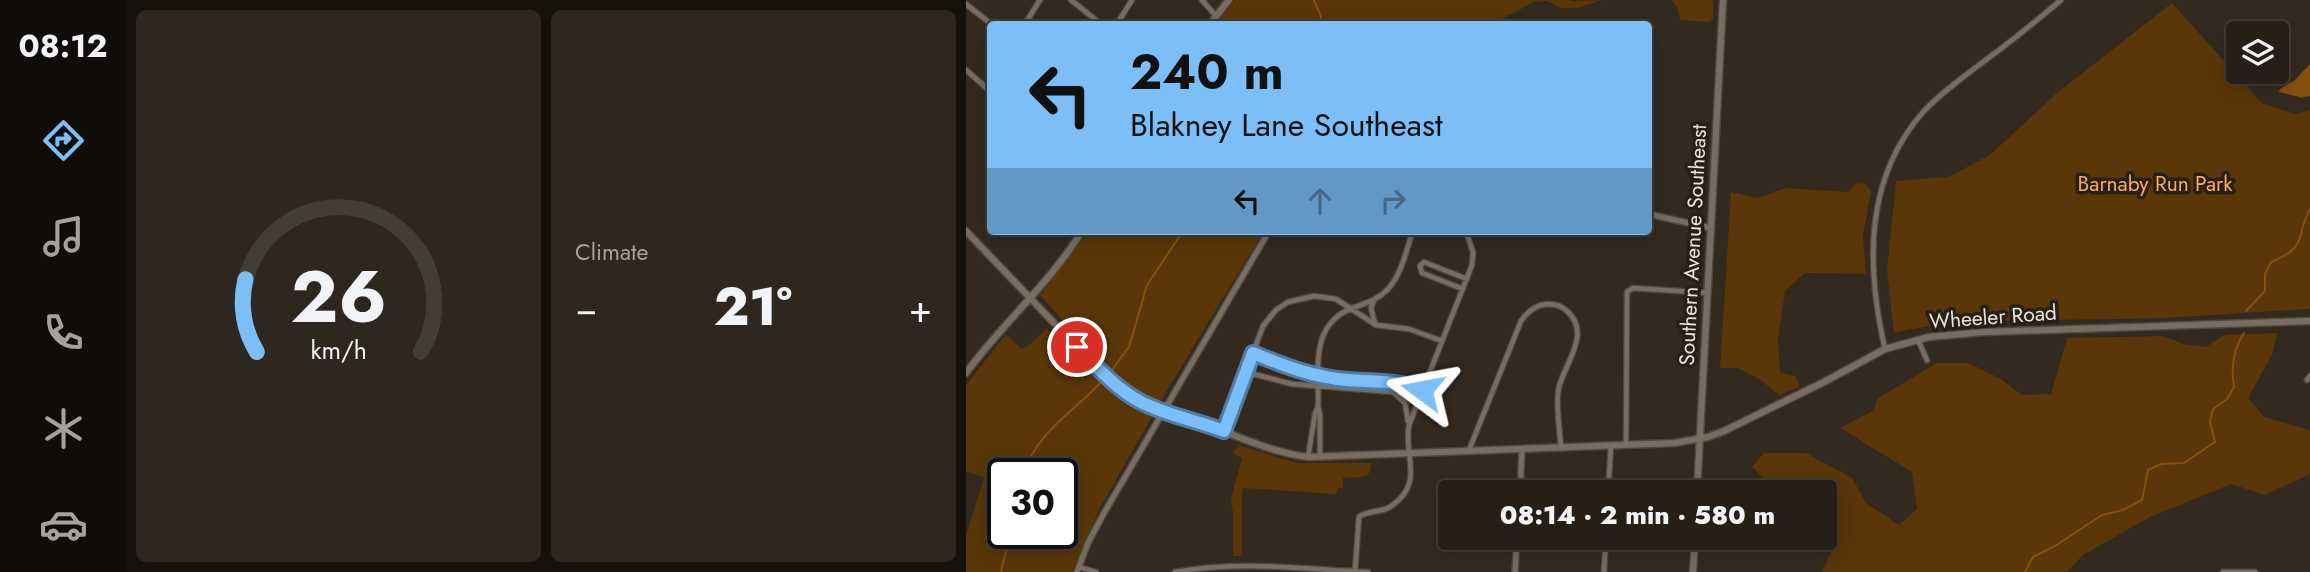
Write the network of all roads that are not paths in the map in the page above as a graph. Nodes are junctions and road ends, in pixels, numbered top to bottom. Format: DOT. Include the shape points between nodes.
graph roads {
  1 [pos="1040,0"];
  2 [pos="1071,0"];
  3 [pos="1132,0"];
  4 [pos="1202,0"];
  5 [pos="1229,0"];
  6 [pos="1724,0"];
  7 [pos="2061,0"];
  8 [pos="966,4"];
  9 [pos="1216,16"];
  10 [pos="987,21"];
  11 [pos="1027,21"];
  12 [pos="1097,21"];
  13 [pos="1119,21"];
  14 [pos="1212,21"];
  15 [pos="966,70"];
  16 [pos="987,86"];
  17 [pos="1652,215"];
  18 [pos="1711,228"];
  19 [pos="967,233"];
  20 [pos="1079,235"];
  21 [pos="1267,235"];
  22 [pos="1411,235"];
  23 [pos="1467,235"];
  24 [pos="1467,279"];
  25 [pos="1462,289"];
  26 [pos="1708,293"];
  27 [pos="1030,297"];
  28 [pos="1374,300"];
  29 [pos="1351,308"];
  30 [pos="2310,321"];
  31 [pos="1376,325"];
  32 [pos="1917,339"];
  33 [pos="1442,341"];
  34 [pos="1885,349"];
  35 [pos="1253,353"];
  36 [pos="1927,360"];
  37 [pos="1246,372"];
  38 [pos="966,373"];
  39 [pos="1319,376"];
  40 [pos="1350,380"];
  41 [pos="1397,382"];
  42 [pos="1319,387"];
  43 [pos="1351,388"];
  44 [pos="1422,390"];
  45 [pos="1396,394"];
  46 [pos="1318,406"];
  47 [pos="1163,411"];
  48 [pos="1409,425"];
  49 [pos="1224,431"];
  50 [pos="1700,438"];
  51 [pos="1626,445"];
  52 [pos="1611,446"];
  53 [pos="1561,448"];
  54 [pos="1522,449"];
  55 [pos="1469,450"];
  56 [pos="1409,453"];
  57 [pos="1308,457"];
  58 [pos="1320,457"];
  59 [pos="1521,480"];
  60 [pos="1609,480"];
  61 [pos="1698,480"];
  62 [pos="1516,550"];
  63 [pos="1605,550"];
  64 [pos="1694,550"];
  65 [pos="1078,569"];
  66 [pos="1355,571"];
  67 [pos="1096,572"];
  68 [pos="1175,572"];
  69 [pos="1368,572"];
  70 [pos="1515,572"];
  71 [pos="1604,572"];
  72 [pos="1693,572"];
  73 [pos="2223,572"];
  74 [pos="2255,572"];
  1 -- 11 [label="street"];
  2 -- 12 [label="street"];
  3 -- 13 [label="street"];
  4 -- 9 [label="street"];
  5 -- 9 [label="main road"];
  6 -- 18 [label="main road, Southern Avenue Southeast"];
  7 -- 34 [label="street" via="1925,110 1898,149 1880,192 1873,230 1878,319"];
  8 -- 10 [label="street"];
  9 -- 14 [label="main road"];
  15 -- 16 [label="street"];
  17 -- 18 [label="street"];
  18 -- 26 [label="main road, Southern Avenue Southeast"];
  19 -- 27 [label="main road, Wheeler Road"];
  20 -- 27 [label="main road"];
  21 -- 47 [label="street"];
  22 -- 28 [label="street" via="1394,281"];
  23 -- 24 [label="street" via="1473,257"];
  24 -- 25 [label="street"];
  24 -- 25 [label="street" via="1424,262 1420,266 1422,273"];
  25 -- 33 [label="street"];
  26 -- 50 [label="main road, Southern Avenue Southeast"];
  26 -- 51 [label="street" via="1630,289 1625,296"];
  27 -- 38 [label="main road"];
  27 -- 47 [label="main road, Wheeler Road" via="1110,380"];
  28 -- 29 [label="street"];
  28 -- 31 [label="street" via="1371,316"];
  29 -- 31 [label="street"];
  29 -- 35 [label="street" via="1326,297 1288,302 1267,320"];
  29 -- 39 [label="street" via="1324,334"];
  30 -- 32 [label="main road, Wheeler Road" via="1984,332"];
  31 -- 33 [label="street" via="1409,329"];
  32 -- 34 [label="main road, Wheeler Road"];
  32 -- 36 [label="street"];
  33 -- 44 [label="street"];
  34 -- 50 [label="main road, Wheeler Road" via="1745,421"];
  35 -- 37 [label="street"];
  35 -- 39 [label="street"];
  37 -- 42 [label="street"];
  37 -- 49 [label="street"];
  39 -- 40 [label="street"];
  39 -- 42 [label="street"];
  40 -- 41 [label="street"];
  40 -- 43 [label="street"];
  41 -- 44 [label="street"];
  41 -- 45 [label="street"];
  42 -- 43 [label="street"];
  42 -- 46 [label="street"];
  43 -- 45 [label="street"];
  44 -- 48 [label="street"];
  45 -- 48 [label="street" via="1405,403"];
  46 -- 57 [label="street"];
  46 -- 58 [label="street"];
  47 -- 49 [label="main road, Wheeler Road"];
  47 -- 65 [label="street" via="1101,518"];
  48 -- 56 [label="street"];
  49 -- 57 [label="main road, Wheeler Road"];
  50 -- 51 [label="main road, Wheeler Road"];
  50 -- 61 [label="main road, Southern Avenue Southeast"];
  51 -- 52 [label="main road, Wheeler Road"];
  52 -- 53 [label="main road, Wheeler Road"];
  52 -- 60 [label="street"];
  53 -- 54 [label="main road, Wheeler Road"];
  53 -- 55 [label="street" via="1559,387 1578,335 1569,312 1547,304 1531,309 1521,321"];
  54 -- 55 [label="main road, Wheeler Road"];
  54 -- 59 [label="street"];
  55 -- 56 [label="main road, Wheeler Road"];
  56 -- 58 [label="main road, Wheeler Road"];
  56 -- 66 [label="street" via="1411,475 1402,496 1385,509 1359,517"];
  57 -- 58 [label="main road, Wheeler Road"];
  62 -- 70 [label="street"];
  63 -- 71 [label="street"];
  64 -- 72 [label="main road"];
  65 -- 67 [label="street"];
  66 -- 68 [label="street" via="1215,566"];
  66 -- 69 [label="street"];
  73 -- 74 [label="street"];
}
